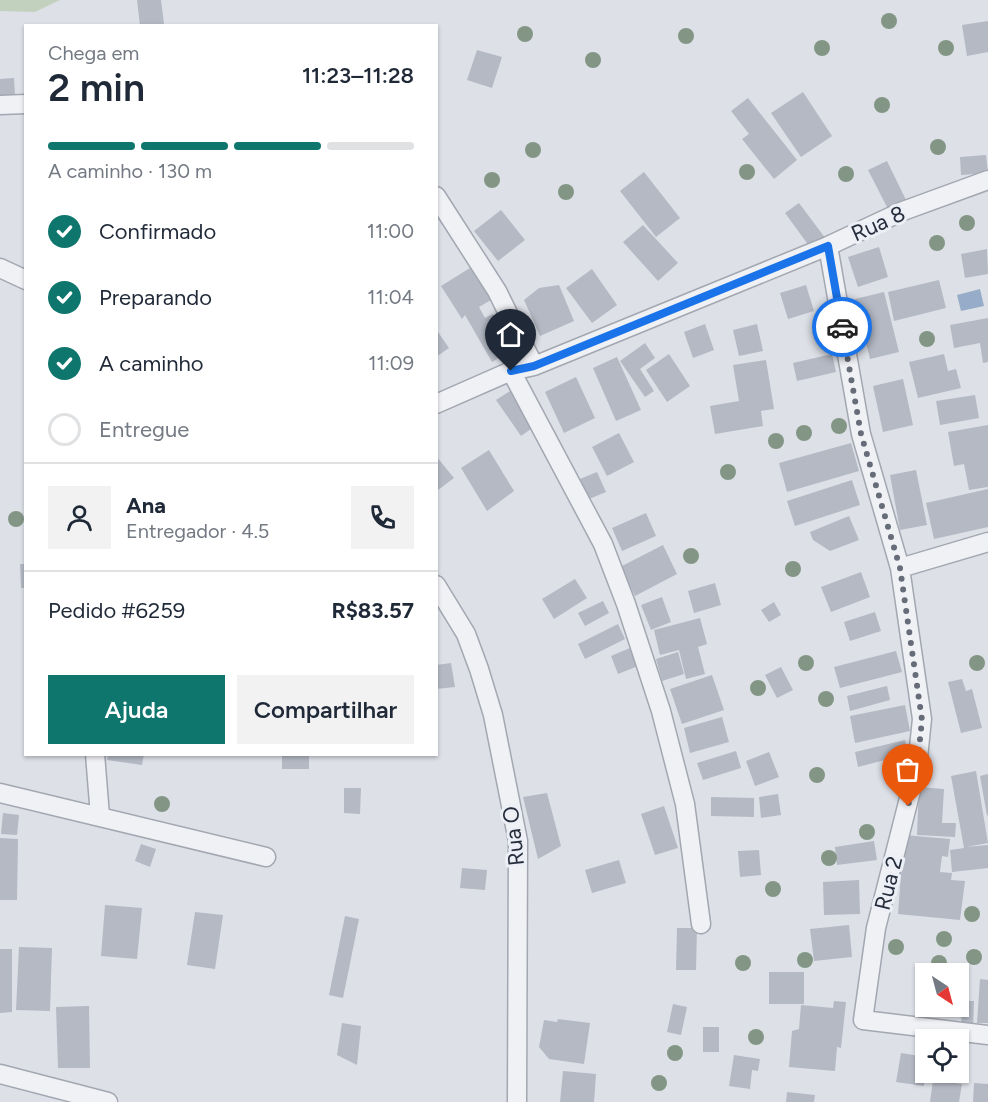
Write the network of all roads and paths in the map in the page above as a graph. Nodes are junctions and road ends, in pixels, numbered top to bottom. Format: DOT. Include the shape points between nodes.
graph roads {
  1 [pos="24,104"];
  2 [pos="0,105"];
  3 [pos="988,180"];
  4 [pos="438,199"];
  5 [pos="828,246"];
  6 [pos="0,268"];
  7 [pos="24,279"];
  8 [pos="534,366"];
  9 [pos="511,371"];
  10 [pos="438,403"];
  11 [pos="988,542"];
  12 [pos="900,568"];
  13 [pos="438,588"];
  14 [pos="95,756"];
  15 [pos="0,793"];
  16 [pos="100,816"];
  17 [pos="266,857"];
  18 [pos="701,924"];
  19 [pos="988,1035"];
  20 [pos="0,1074"];
  21 [pos="108,1102"];
  22 [pos="517,1102"];
  1 -- 2 [label="street"];
  3 -- 5 [label="street, Rua 8"];
  4 -- 8 [label="street" via="497,291"];
  5 -- 8 [label="street, Rua 8"];
  5 -- 12 [label="street, Rua 2" via="861,434"];
  6 -- 7 [label="street"];
  8 -- 9 [label="street, Rua 8"];
  9 -- 10 [label="street, Rua 8"];
  9 -- 18 [label="street" via="603,544 626,604 662,711 685,804"];
  11 -- 12 [label="street"];
  12 -- 19 [label="street, Rua 2" via="922,720 917,768 876,928 863,1020"];
  13 -- 22 [label="street, Rua O" via="466,634 483,680 518,841"];
  14 -- 16 [label="street"];
  15 -- 16 [label="street"];
  16 -- 17 [label="street"];
  20 -- 21 [label="street"];
}
